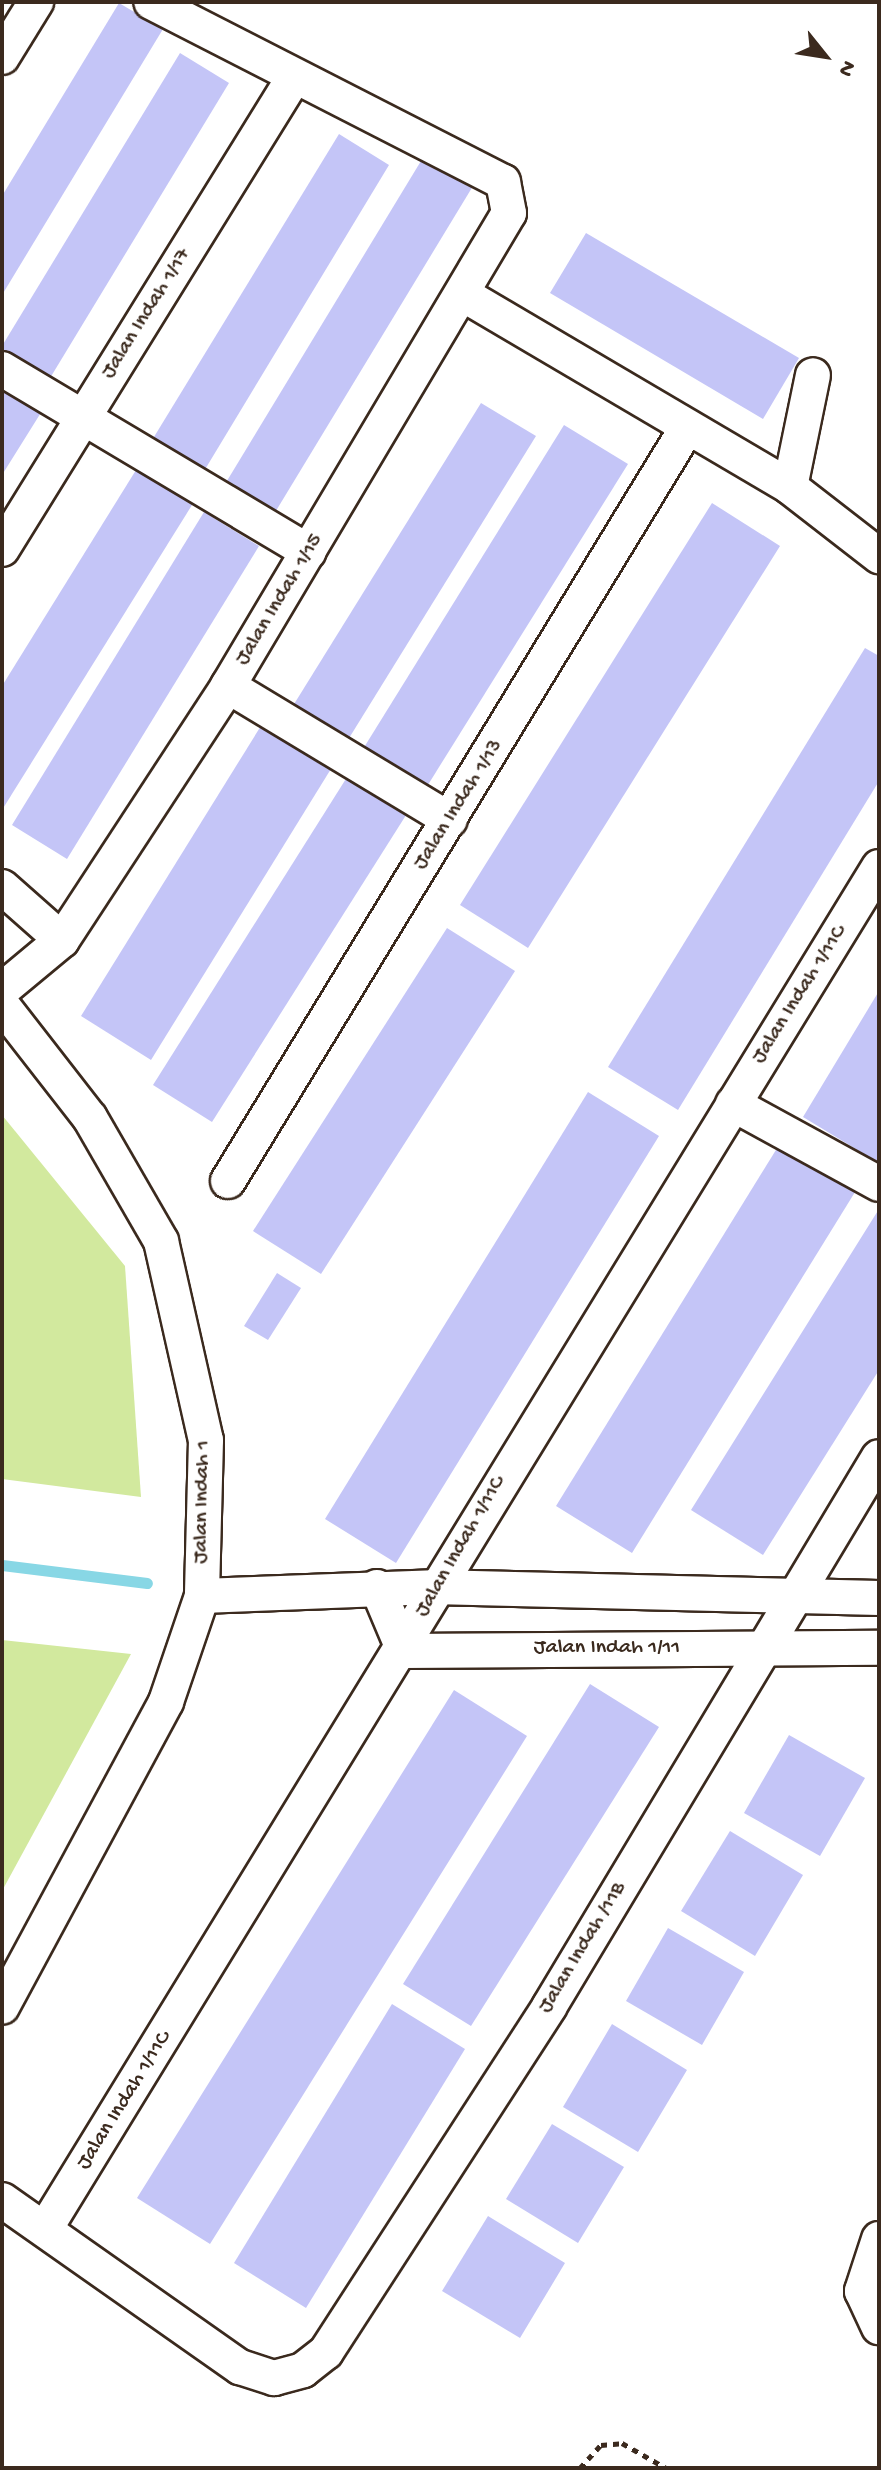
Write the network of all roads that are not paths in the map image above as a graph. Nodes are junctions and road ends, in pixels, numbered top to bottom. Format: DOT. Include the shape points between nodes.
graph roads {
  1 [pos="36,2"];
  2 [pos="151,2"];
  3 [pos="2,57"];
  4 [pos="293,79"];
  5 [pos="466,296"];
  6 [pos="2,369"];
  7 [pos="813,375"];
  8 [pos="83,417"];
  9 [pos="687,428"];
  10 [pos="790,487"];
  11 [pos="2,549"];
  12 [pos="309,552"];
  13 [pos="879,556"];
  14 [pos="228,686"];
  15 [pos="450,820"];
  16 [pos="879,867"];
  17 [pos="2,887"];
  18 [pos="62,940"];
  19 [pos="2,990"];
  20 [pos="2,1005"];
  21 [pos="733,1104"];
  22 [pos="228,1181"];
  23 [pos="879,1184"];
  24 [pos="879,1457"];
  25 [pos="377,1587"];
  26 [pos="433,1587"];
  27 [pos="792,1594"];
  28 [pos="202,1596"];
  29 [pos="879,1598"];
  30 [pos="879,1648"];
  31 [pos="404,1651"];
  32 [pos="759,1651"];
  33 [pos="2,2007"];
  34 [pos="2,2200"];
  35 [pos="45,2229"];
  36 [pos="879,2239"];
  37 [pos="879,2327"];
  1 -- 3 [label="street"];
  2 -- 4 [label="street"];
  4 -- 5 [label="street, Jalan Indah 1/15" via="503,182 509,213"];
  4 -- 8 [label="street, Jalan Indah 1/17"];
  5 -- 9 [label="street"];
  5 -- 12 [label="street, Jalan Indah 1/15"];
  6 -- 8 [label="street"];
  7 -- 10 [label="street"];
  8 -- 11 [label="street, Jalan Indah 1/17"];
  8 -- 12 [label="street"];
  9 -- 10 [label="street"];
  9 -- 15 [label="street, Jalan Indah 1/13"];
  10 -- 13 [label="street"];
  12 -- 14 [label="street, Jalan Indah 1/15"];
  14 -- 15 [label="street"];
  14 -- 18 [label="street, Jalan Indah 1/15"];
  15 -- 22 [label="street, Jalan Indah 1/13"];
  16 -- 21 [label="street, Jalan Indah 1/11C"];
  17 -- 18 [label="street"];
  18 -- 19 [label="street, Jalan Indah 1/15"];
  20 -- 28 [label="street, Jalan Indah 1" via="90,1118 161,1241 190,1342 206,1440"];
  21 -- 23 [label="street"];
  21 -- 26 [label="street, Jalan Indah 1/11C"];
  24 -- 27 [label="street, Jalan Indah /11B"];
  25 -- 26 [label="street"];
  25 -- 28 [label="street"];
  25 -- 31 [label="street"];
  26 -- 27 [label="street"];
  26 -- 31 [label="street, Jalan Indah 1/11C"];
  27 -- 29 [label="street"];
  27 -- 32 [label="street, Jalan Indah /11B"];
  28 -- 33 [label="street, Jalan Indah 1" via="166,1702 118,1803"];
  30 -- 32 [label="street, Jalan Indah 1/11"];
  31 -- 32 [label="street, Jalan Indah 1/11"];
  31 -- 35 [label="street, Jalan Indah 1/11C"];
  32 -- 35 [label="street, Jalan Indah /11B" via="549,2007 326,2352 303,2370 274,2378 240,2367"];
  34 -- 35 [label="street"];
  36 -- 37 [label="street" via="862,2291"];
}
